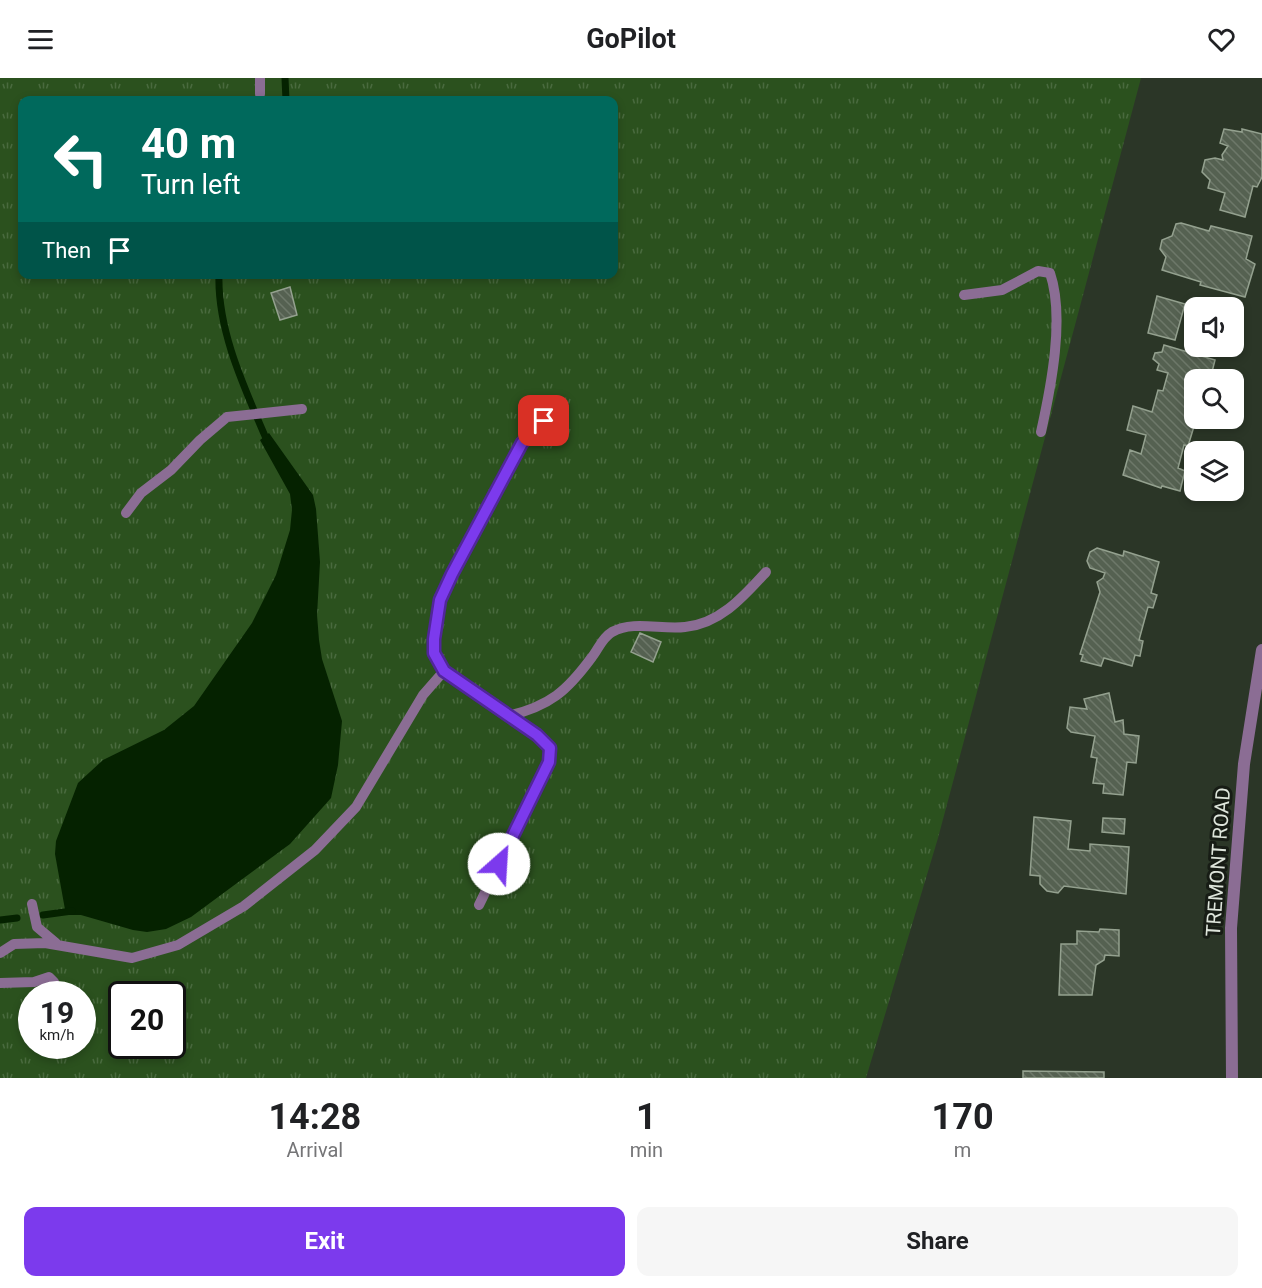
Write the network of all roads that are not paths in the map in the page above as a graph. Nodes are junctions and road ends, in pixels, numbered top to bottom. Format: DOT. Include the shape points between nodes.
graph roads {
  1 [pos="260,78"];
  2 [pos="260,94"];
  3 [pos="964,295"];
  4 [pos="302,409"];
  5 [pos="558,412"];
  6 [pos="1041,432"];
  7 [pos="126,513"];
  8 [pos="766,572"];
  9 [pos="1262,650"];
  10 [pos="444,671"];
  11 [pos="508,716"];
  12 [pos="32,904"];
  13 [pos="479,905"];
  14 [pos="60,946"];
  15 [pos="0,953"];
  16 [pos="37,981"];
  17 [pos="53,981"];
  18 [pos="18,982"];
  19 [pos="0,983"];
  20 [pos="1232,1078"];
  1 -- 2 [label="lane"];
  3 -- 6 [label="lane" via="1002,290 1038,271 1050,273 1056,291 1053,378"];
  4 -- 7 [label="lane" via="227,417 141,493"];
  5 -- 10 [label="lane" via="522,443 440,600 434,653"];
  8 -- 11 [label="lane" via="737,603 709,621 685,627 614,631 557,696 536,709"];
  9 -- 20 [label="street, TREMONT ROAD" via="1244,764 1231,928"];
  10 -- 11 [label="lane"];
  10 -- 14 [label="lane" via="423,695 356,807 315,850 244,906 178,945 132,958"];
  11 -- 13 [label="lane" via="550,748 549,762"];
  12 -- 14 [label="lane" via="37,927"];
  14 -- 15 [label="lane" via="14,944"];
  16 -- 17 [label="lane" via="49,977"];
  18 -- 19 [label="lane"];
}
